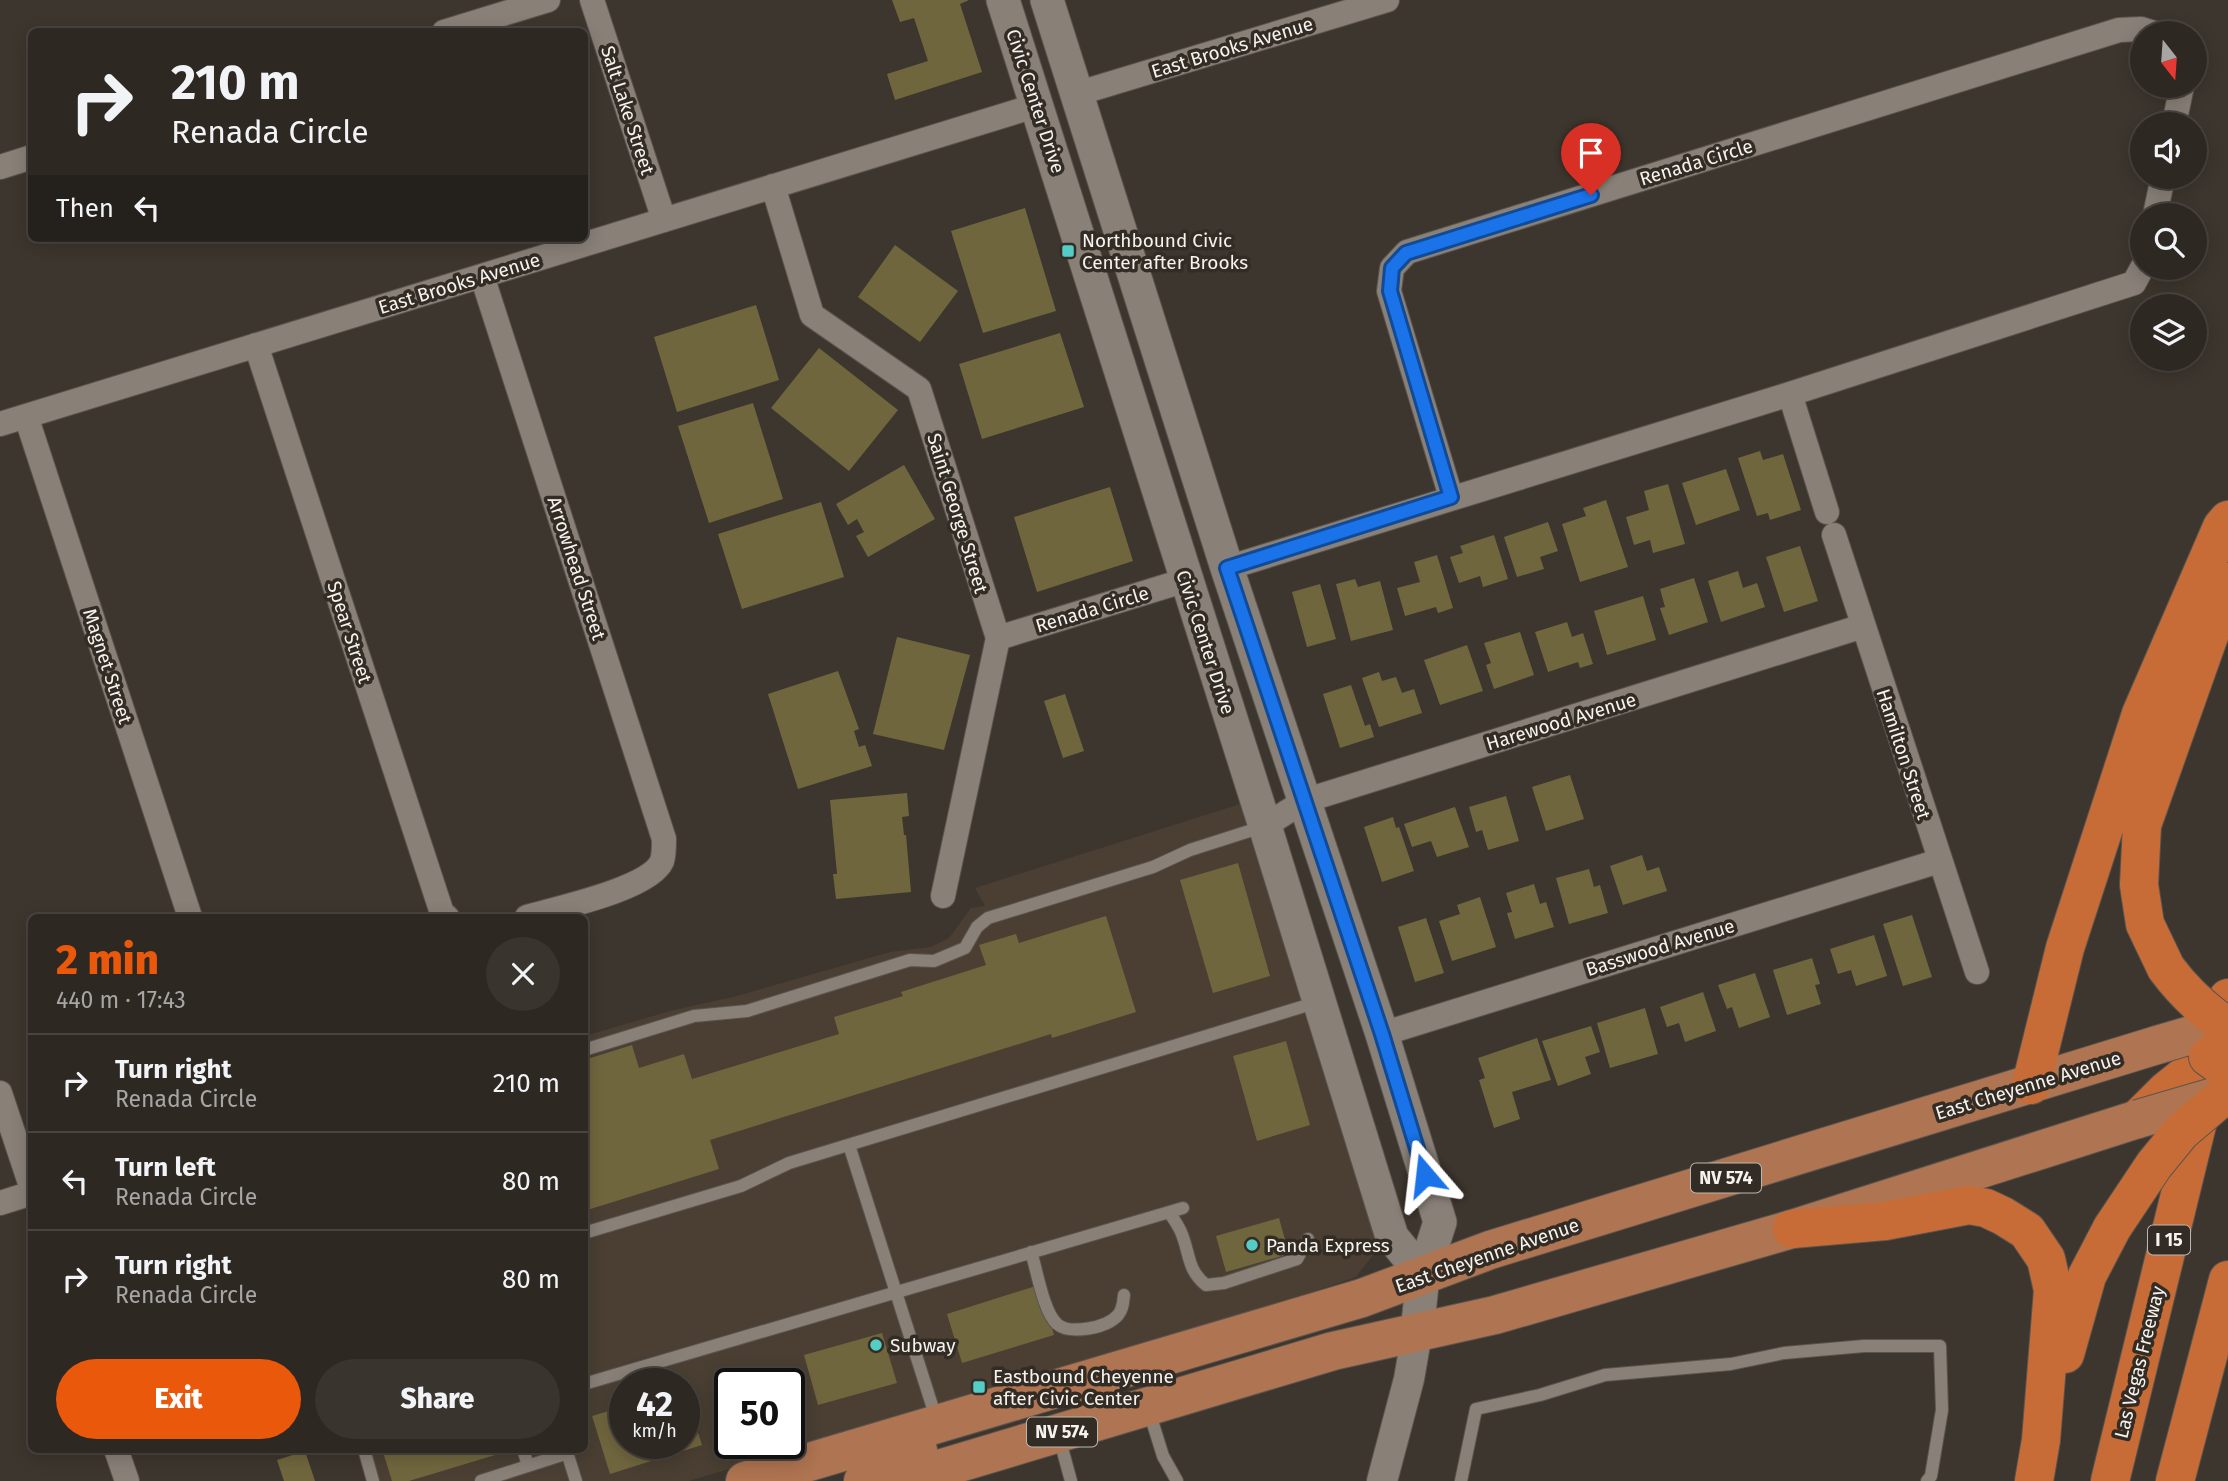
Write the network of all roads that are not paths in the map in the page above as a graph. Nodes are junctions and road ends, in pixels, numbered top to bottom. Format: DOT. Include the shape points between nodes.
graph roads {
  1 [pos="548,0"];
  2 [pos="592,0"];
  3 [pos="1003,0"];
  4 [pos="1047,0"];
  5 [pos="1387,0"];
  6 [pos="457,28"];
  7 [pos="2130,30"];
  8 [pos="1016,40"];
  9 [pos="1076,94"];
  10 [pos="1038,105"];
  11 [pos="28,158"];
  12 [pos="0,167"];
  13 [pos="773,186"];
  14 [pos="1115,218"];
  15 [pos="664,220"];
  16 [pos="482,276"];
  17 [pos="2136,280"];
  18 [pos="256,345"];
  19 [pos="1790,394"];
  20 [pos="26,416"];
  21 [pos="0,424"];
  22 [pos="1144,447"];
  23 [pos="1451,497"];
  24 [pos="2228,520"];
  25 [pos="1227,568"];
  26 [pos="1186,580"];
  27 [pos="2228,582"];
  28 [pos="1863,626"];
  29 [pos="998,638"];
  30 [pos="1264,682"];
  31 [pos="1304,801"];
  32 [pos="1265,826"];
  33 [pos="1939,861"];
  34 [pos="943,896"];
  35 [pos="189,914"];
  36 [pos="443,914"];
  37 [pos="538,914"];
  38 [pos="1977,972"];
  39 [pos="1320,1001"];
  40 [pos="1382,1034"];
  41 [pos="588,1049"];
  42 [pos="2225,1052"];
  43 [pos="2031,1085"];
  44 [pos="0,1093"];
  45 [pos="2138,1119"];
  46 [pos="849,1145"];
  47 [pos="28,1179"];
  48 [pos="28,1192"];
  49 [pos="0,1203"];
  50 [pos="1183,1208"];
  51 [pos="1169,1212"];
  52 [pos="1792,1229"];
  53 [pos="588,1232"];
  54 [pos="1308,1238"];
  55 [pos="1031,1252"];
  56 [pos="1423,1275"];
  57 [pos="2228,1280"];
  58 [pos="894,1292"];
  59 [pos="1124,1295"];
  60 [pos="1417,1333"];
  61 [pos="1091,1378"];
  62 [pos="588,1383"];
  63 [pos="1147,1406"];
  64 [pos="938,1424"];
  65 [pos="1058,1433"];
  66 [pos="2041,1440"];
  67 [pos="117,1453"];
  68 [pos="364,1453"];
  69 [pos="524,1453"];
  70 [pos="562,1453"];
  71 [pos="568,1453"];
  72 [pos="528,1466"];
  73 [pos="951,1474"];
  74 [pos="127,1481"];
  75 [pos="373,1481"];
  76 [pos="481,1481"];
  77 [pos="576,1481"];
  78 [pos="745,1481"];
  79 [pos="863,1481"];
  80 [pos="899,1481"];
  81 [pos="1071,1481"];
  82 [pos="1177,1481"];
  83 [pos="1382,1481"];
  84 [pos="1461,1481"];
  85 [pos="1927,1481"];
  86 [pos="2034,1481"];
  87 [pos="2110,1481"];
  88 [pos="2175,1481"];
  1 -- 6 [label="street"];
  2 -- 15 [label="street, Salt Lake Street"];
  3 -- 8 [label="main road, Civic Center Drive"];
  4 -- 9 [label="main road, Civic Center Drive"];
  5 -- 9 [label="street, East Brooks Avenue"];
  7 -- 23 [label="street, Renada Circle" via="1406,253 1392,268 1390,291"];
  8 -- 9 [label="main road" via="1034,40 1054,88 1060,94"];
  8 -- 10 [label="main road, Civic Center Drive"];
  9 -- 14 [label="main road, Civic Center Drive"];
  10 -- 13 [label="street, East Brooks Avenue"];
  10 -- 14 [label="main road" via="1069,133 1092,203"];
  10 -- 22 [label="main road, Civic Center Drive"];
  11 -- 12 [label="street"];
  13 -- 15 [label="street, East Brooks Avenue"];
  13 -- 29 [label="street, Saint George Street" via="812,315 919,389"];
  14 -- 25 [label="main road, Civic Center Drive"];
  15 -- 16 [label="street, East Brooks Avenue"];
  16 -- 18 [label="street, East Brooks Avenue"];
  16 -- 37 [label="street, Arrowhead Street" via="664,839 662,862 648,877 625,889"];
  17 -- 19 [label="street"];
  18 -- 20 [label="street, East Brooks Avenue"];
  18 -- 36 [label="street, Spear Street"];
  19 -- 23 [label="street"];
  19 -- 28 [label="street, Hamilton Street"];
  20 -- 21 [label="street, East Brooks Avenue"];
  20 -- 35 [label="street, Magnet Street"];
  22 -- 25 [label="main road" via="1204,558"];
  22 -- 26 [label="main road, Civic Center Drive"];
  23 -- 25 [label="street"];
  24 -- 43 [label="highway" via="2141,714 2065,948"];
  25 -- 30 [label="main road, Civic Center Drive"];
  26 -- 29 [label="street, Renada Circle"];
  26 -- 30 [label="main road" via="1212,593"];
  26 -- 32 [label="main road, Civic Center Drive"];
  27 -- 42 [label="highway, bridge" via="2142,825 2139,885 2145,924 2166,968 2206,1012"];
  28 -- 31 [label="street, Harewood Avenue"];
  28 -- 33 [label="street, Hamilton Street"];
  29 -- 34 [label="street, Saint George Street"];
  30 -- 31 [label="main road, Civic Center Drive"];
  31 -- 32 [label="street, Harewood Avenue"];
  31 -- 40 [label="main road, Civic Center Drive"];
  32 -- 39 [label="main road, Civic Center Drive"];
  32 -- 41 [label="lane" via="1153,867 988,918 965,948 947,957 910,960 747,1011 694,1016"];
  33 -- 38 [label="street, Hamilton Street"];
  33 -- 40 [label="street, Basswood Avenue"];
  39 -- 46 [label="lane"];
  39 -- 56 [label="main road, Civic Center Drive" via="1392,1237"];
  40 -- 56 [label="main road, Civic Center Drive" via="1440,1222"];
  42 -- 43 [label="main road, East Cheyenne Avenue / NV 574, bridge" via="2157,1045"];
  42 -- 45 [label="highway" via="2167,1090"];
  42 -- 66 [label="highway, bridge" via="2181,1132 2112,1228 2087,1276"];
  42 -- 87 [label="highway, Las Vegas Freeway / I 15"];
  43 -- 56 [label="main road, East Cheyenne Avenue / NV 574" via="1490,1250"];
  44 -- 47 [label="street"];
  45 -- 52 [label="main road, NV 574"];
  46 -- 53 [label="lane" via="789,1163 741,1186"];
  46 -- 58 [label="lane"];
  48 -- 49 [label="street"];
  50 -- 51 [label="lane"];
  51 -- 54 [label="lane" via="1182,1233 1189,1266 1206,1284 1224,1283 1297,1259"];
  51 -- 55 [label="lane"];
  52 -- 60 [label="main road, NV 574"];
  52 -- 66 [label="highway" via="1885,1221 1969,1206 1986,1208 2027,1231 2046,1259 2053,1290"];
  55 -- 58 [label="lane"];
  55 -- 59 [label="lane" via="1057,1325 1074,1330 1104,1324 1116,1318"];
  56 -- 60 [label="main road, Civic Center Drive"];
  56 -- 61 [label="main road, East Cheyenne Avenue / NV 574" via="1362,1298"];
  57 -- 88 [label="highway"];
  58 -- 62 [label="lane"];
  58 -- 64 [label="lane"];
  60 -- 63 [label="main road, NV 574" via="1333,1351"];
  60 -- 83 [label="street, Civic Center Drive"];
  61 -- 64 [label="main road, East Cheyenne Avenue / NV 574"];
  61 -- 73 [label="main road" via="960,1445"];
  63 -- 65 [label="main road, NV 574"];
  63 -- 82 [label="lane" via="1163,1456"];
  64 -- 78 [label="main road, East Cheyenne Avenue / NV 574"];
  64 -- 79 [label="main road" via="914,1455"];
  65 -- 73 [label="main road, NV 574"];
  65 -- 81 [label="lane"];
  66 -- 86 [label="highway"];
  67 -- 74 [label="street"];
  68 -- 75 [label="lane"];
  69 -- 72 [label="lane"];
  70 -- 72 [label="lane"];
  71 -- 77 [label="lane"];
  72 -- 76 [label="lane"];
  73 -- 80 [label="main road, NV 574"];
  84 -- 85 [label="lane" via="1476,1409 1605,1375 1864,1346 1940,1346 1942,1410"];
}
